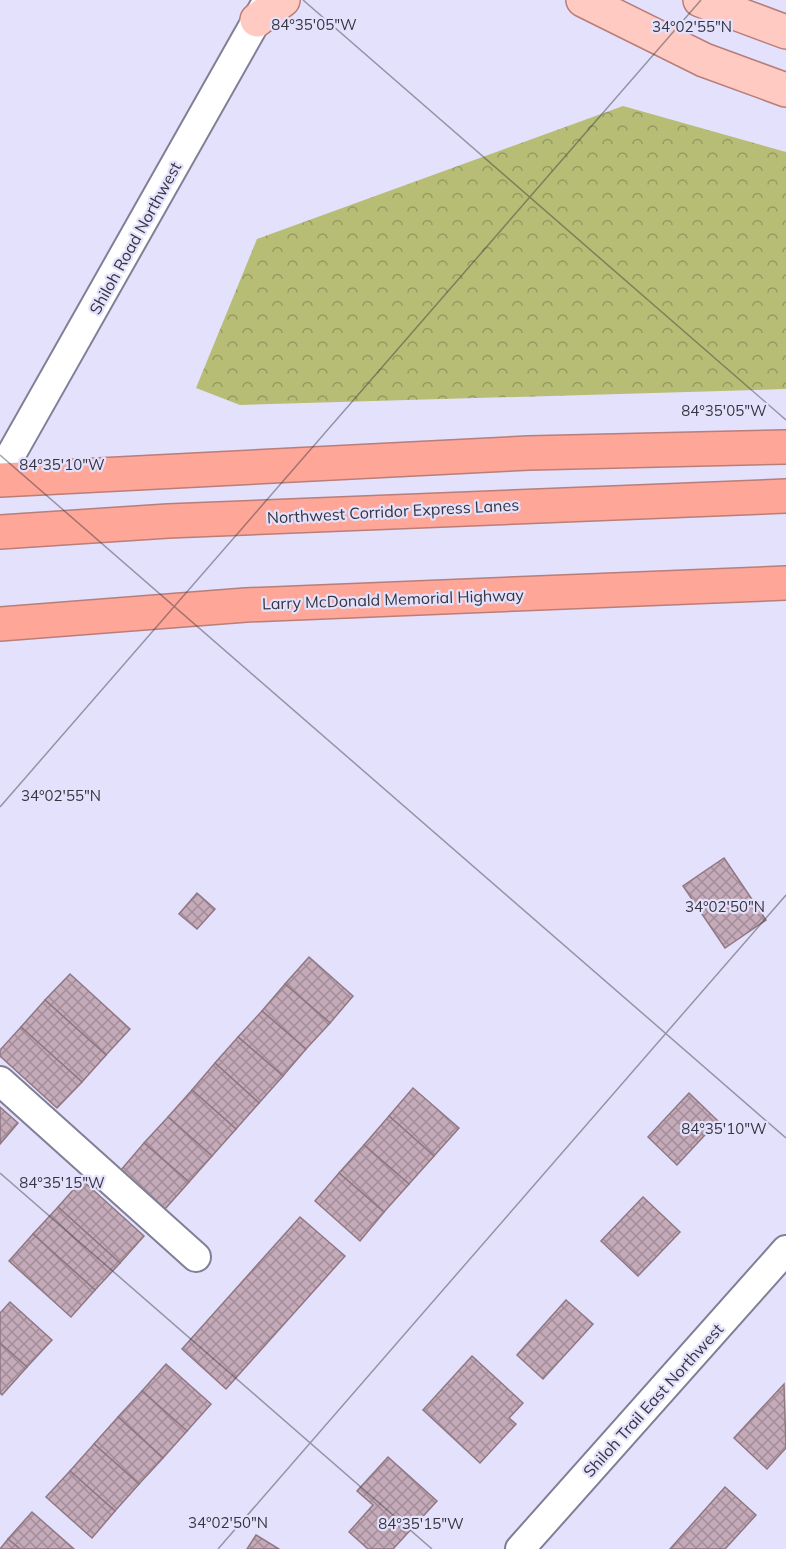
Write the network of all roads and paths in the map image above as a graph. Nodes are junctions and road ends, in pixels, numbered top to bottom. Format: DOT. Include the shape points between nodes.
graph roads {
  1 [pos="283,0"];
  2 [pos="583,0"];
  3 [pos="700,0"];
  4 [pos="262,10"];
  5 [pos="786,32"];
  6 [pos="786,90"];
  7 [pos="786,447"];
  8 [pos="0,474"];
  9 [pos="0,480"];
  10 [pos="786,496"];
  11 [pos="0,532"];
  12 [pos="786,583"];
  13 [pos="0,624"];
  14 [pos="0,1081"];
  15 [pos="786,1250"];
  16 [pos="195,1257"];
  17 [pos="520,1549"];
  1 -- 4 [label="main road"];
  2 -- 6 [label="main road" via="704,60"];
  3 -- 5 [label="main road"];
  4 -- 8 [label="street, Shiloh Road Northwest"];
  7 -- 9 [label="highway" via="529,453"];
  10 -- 11 [label="highway, Northwest Corridor Express Lanes" via="168,521"];
  12 -- 13 [label="highway, Larry McDonald Memorial Highway" via="246,605"];
  14 -- 16 [label="street"];
  15 -- 17 [label="street, Shiloh Trail East Northwest"];
}
